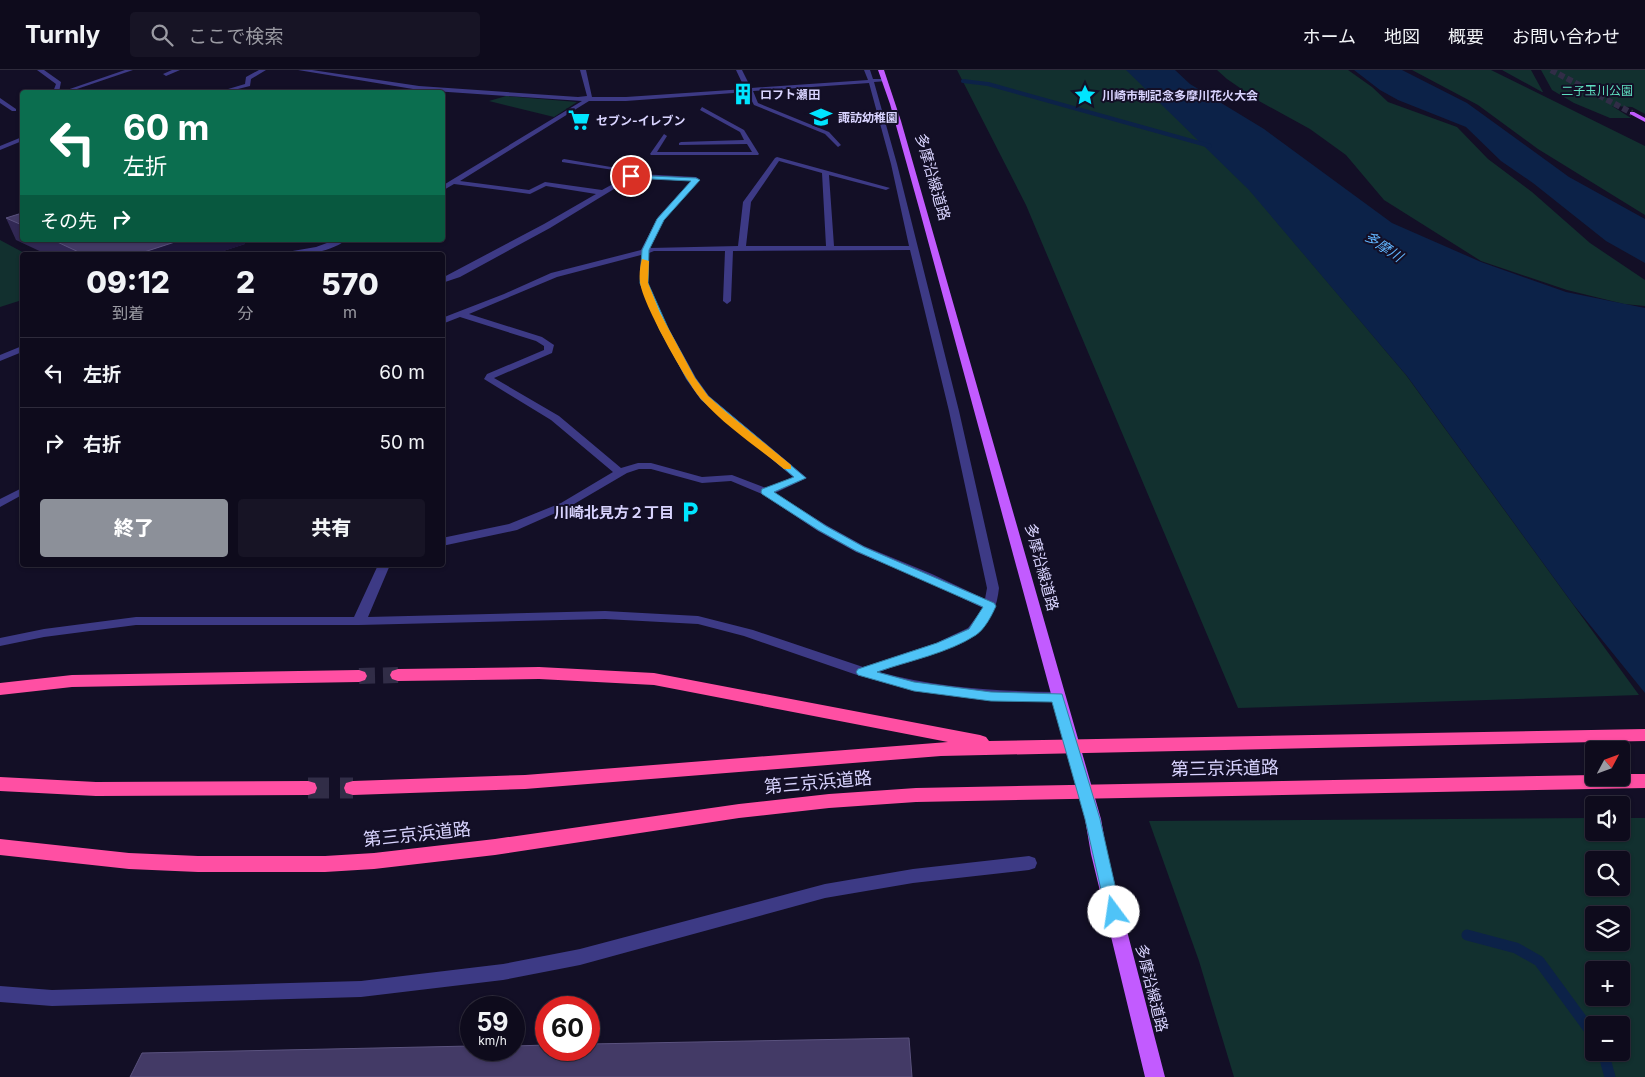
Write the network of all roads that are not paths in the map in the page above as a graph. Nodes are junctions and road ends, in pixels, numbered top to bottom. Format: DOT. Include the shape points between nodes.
graph roads {
  1 [pos="40,70"];
  2 [pos="131,70"];
  3 [pos="177,70"];
  4 [pos="263,70"];
  5 [pos="306,70"];
  6 [pos="357,70"];
  7 [pos="583,70"];
  8 [pos="739,70"];
  9 [pos="867,70"];
  10 [pos="880,70"];
  11 [pos="141,71"];
  12 [pos="166,74"];
  13 [pos="338,76"];
  14 [pos="885,80"];
  15 [pos="871,81"];
  16 [pos="57,90"];
  17 [pos="70,90"];
  18 [pos="232,90"];
  19 [pos="443,90"];
  20 [pos="445,90"];
  21 [pos="749,90"];
  22 [pos="0,100"];
  23 [pos="586,100"];
  24 [pos="702,109"];
  25 [pos="7,112"];
  26 [pos="1632,113"];
  27 [pos="1645,120"];
  28 [pos="664,136"];
  29 [pos="20,140"];
  30 [pos="748,142"];
  31 [pos="681,144"];
  32 [pos="838,145"];
  33 [pos="20,147"];
  34 [pos="0,148"];
  35 [pos="564,161"];
  36 [pos="825,172"];
  37 [pos="636,176"];
  38 [pos="452,182"];
  39 [pos="445,187"];
  40 [pos="886,188"];
  41 [pos="604,192"];
  42 [pos="337,242"];
  43 [pos="729,248"];
  44 [pos="742,248"];
  45 [pos="830,248"];
  46 [pos="912,248"];
  47 [pos="645,250"];
  48 [pos="300,252"];
  49 [pos="445,279"];
  50 [pos="727,301"];
  51 [pos="445,312"];
  52 [pos="457,316"];
  53 [pos="445,320"];
  54 [pos="20,351"];
  55 [pos="3,357"];
  56 [pos="20,360"];
  57 [pos="620,473"];
  58 [pos="20,492"];
  59 [pos="766,492"];
  60 [pos="0,504"];
  61 [pos="445,541"];
  62 [pos="383,567"];
  63 [pos="990,606"];
  64 [pos="358,621"];
  65 [pos="0,642"];
  66 [pos="862,672"];
  67 [pos="398,675"];
  68 [pos="359,676"];
  69 [pos="0,689"];
  70 [pos="1057,697"];
  71 [pos="1645,734"];
  72 [pos="1007,747"];
  73 [pos="1645,781"];
  74 [pos="0,784"];
  75 [pos="308,788"];
  76 [pos="353,788"];
  77 [pos="0,847"];
  78 [pos="1029,863"];
  79 [pos="0,994"];
  80 [pos="1155,1077"];
  1 -- 16 [label="street" via="59,83"];
  2 -- 11 [label="street"];
  2 -- 17 [label="street"];
  3 -- 12 [label="street"];
  4 -- 18 [label="street" via="248,78 248,85 244,88"];
  5 -- 13 [label="street"];
  6 -- 13 [label="street"];
  7 -- 23 [label="street" via="590,96"];
  8 -- 21 [label="street"];
  9 -- 15 [label="street"];
  10 -- 14 [label="main road, 多摩沿線道路"];
  13 -- 19 [label="street"];
  14 -- 15 [label="street"];
  14 -- 70 [label="main road, 多摩沿線道路" via="961,343"];
  15 -- 21 [label="street"];
  15 -- 46 [label="street" via="894,164"];
  20 -- 23 [label="street"];
  21 -- 23 [label="street"];
  21 -- 32 [label="street" via="762,109 795,119 827,134"];
  22 -- 25 [label="street" via="14,110"];
  23 -- 38 [label="street"];
  24 -- 30 [label="street" via="742,131"];
  26 -- 27 [label="main road"];
  28 -- 30 [label="street" via="654,154 756,154"];
  29 -- 34 [label="street"];
  30 -- 31 [label="street"];
  33 -- 34 [label="street"];
  35 -- 37 [label="street" via="633,170 637,172"];
  36 -- 40 [label="street"];
  36 -- 44 [label="street" via="777,159 747,202"];
  36 -- 45 [label="street"];
  37 -- 41 [label="street"];
  37 -- 47 [label="street" via="696,180 661,219"];
  38 -- 39 [label="street"];
  38 -- 41 [label="street" via="530,192 545,184"];
  41 -- 49 [label="street"];
  42 -- 48 [label="street"];
  43 -- 44 [label="street"];
  43 -- 47 [label="street"];
  43 -- 50 [label="street"];
  44 -- 45 [label="street"];
  45 -- 46 [label="street"];
  46 -- 63 [label="street" via="954,411 992,588"];
  47 -- 52 [label="street" via="554,276"];
  47 -- 59 [label="street" via="644,283 691,379 705,398 801,478"];
  51 -- 52 [label="street"];
  52 -- 53 [label="street"];
  52 -- 57 [label="street" via="539,339 549,345 549,351 489,379 556,418"];
  54 -- 55 [label="street"];
  55 -- 56 [label="street"];
  57 -- 59 [label="street" via="638,466 651,466 702,480 732,478"];
  57 -- 61 [label="street" via="565,505 513,526"];
  58 -- 60 [label="street"];
  59 -- 63 [label="street" via="860,549"];
  62 -- 64 [label="street"];
  63 -- 66 [label="street" via="974,631 941,646"];
  64 -- 65 [label="street" via="136,621"];
  64 -- 66 [label="street" via="606,615 698,620 748,633"];
  66 -- 70 [label="street" via="914,686 991,696"];
  67 -- 72 [label="highway" via="539,673 654,679"];
  68 -- 69 [label="highway" via="72,681"];
  70 -- 80 [label="main road, 多摩沿線道路" via="1093,819"];
  71 -- 72 [label="highway, 第三京浜道路"];
  72 -- 76 [label="highway, 第三京浜道路" via="941,749 525,782"];
  73 -- 77 [label="highway, 第三京浜道路" via="916,795 739,811 495,847 324,864 130,861"];
  74 -- 75 [label="highway" via="96,789"];
  78 -- 79 [label="street" via="913,876 825,891 580,957 503,972 360,989 52,998"];
}
